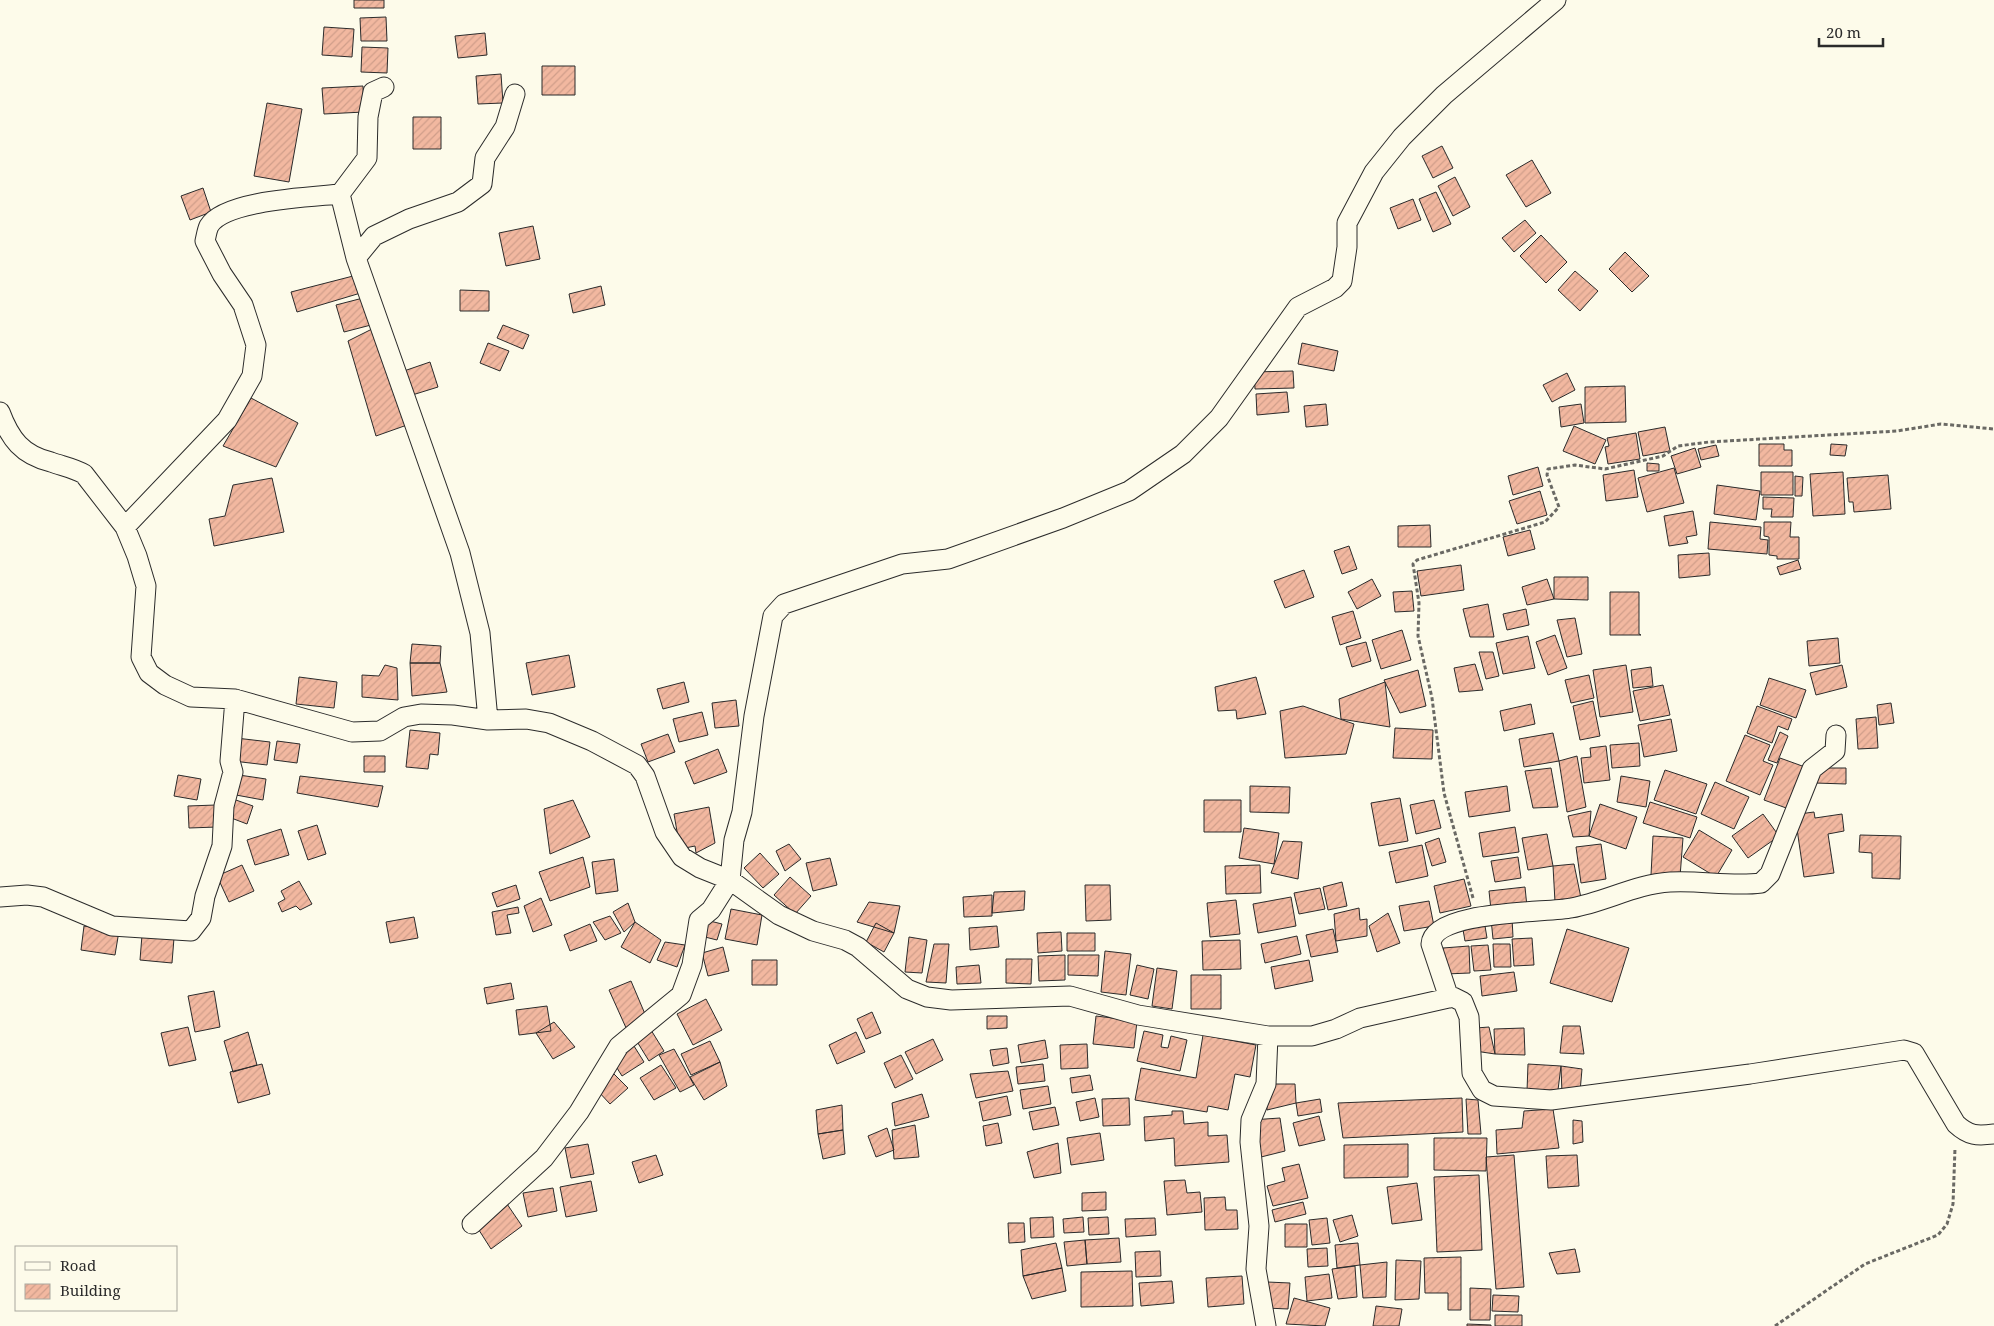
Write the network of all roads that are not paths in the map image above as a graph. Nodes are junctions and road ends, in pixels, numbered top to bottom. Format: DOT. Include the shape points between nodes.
graph roads {
  1 [pos="1556,0"];
  2 [pos="384,87"];
  3 [pos="515,94"];
  4 [pos="340,194"];
  5 [pos="356,258"];
  6 [pos="0,412"];
  7 [pos="125,527"];
  8 [pos="236,699"];
  9 [pos="488,720"];
  10 [pos="1836,734"];
  11 [pos="730,880"];
  12 [pos="0,897"];
  13 [pos="1449,998"];
  14 [pos="1268,1036"];
  15 [pos="1994,1134"];
  16 [pos="472,1224"];
  17 [pos="1266,1326"];
  1 -- 11 [label="street" via="1444,95 1402,137 1374,172 1348,223 1342,281 1298,307 1219,418 1183,454 1129,491 1063,518 948,559 880,570 784,604 778,609 773,616 754,716"];
  2 -- 4 [label="street" via="372,92 367,158"];
  3 -- 5 [label="street" via="505,127 485,158 482,184 458,202 409,219 374,236"];
  4 -- 5 [label="street"];
  4 -- 7 [label="street" via="260,202 225,213 209,225 205,241 243,305 256,345 252,376 227,420"];
  5 -- 9 [label="street" via="460,553 480,633"];
  6 -- 7 [label="street" via="5,426 25,453 84,474"];
  7 -- 8 [label="street" via="146,586 141,657 149,673 191,697"];
  8 -- 9 [label="street" via="352,732 380,731 404,717 421,714"];
  8 -- 12 [label="street" via="230,761 233,772 224,806 222,846 201,918 191,931 112,926 43,898 27,895"];
  9 -- 11 [label="street" via="526,719 549,723 628,759 645,776 660,821 682,857"];
  10 -- 13 [label="street" via="1835,751 1812,769 1770,874 1761,883 1656,883 1571,908 1477,916 1436,932 1431,938"];
  11 -- 14 [label="street" via="779,915 858,947 906,989 927,997 952,1000 1070,996 1138,1015"];
  11 -- 16 [label="street" via="711,910 699,920 690,972 681,994 619,1046 580,1112 544,1158"];
  13 -- 14 [label="street" via="1360,1018 1312,1036"];
  13 -- 15 [label="street" via="1463,1002 1469,1017 1472,1073 1482,1090 1494,1096 1551,1100 1904,1050 1914,1053 1963,1131 1975,1137"];
  14 -- 17 [label="street" via="1266,1084 1251,1120 1250,1142 1258,1226 1256,1269"];
}
